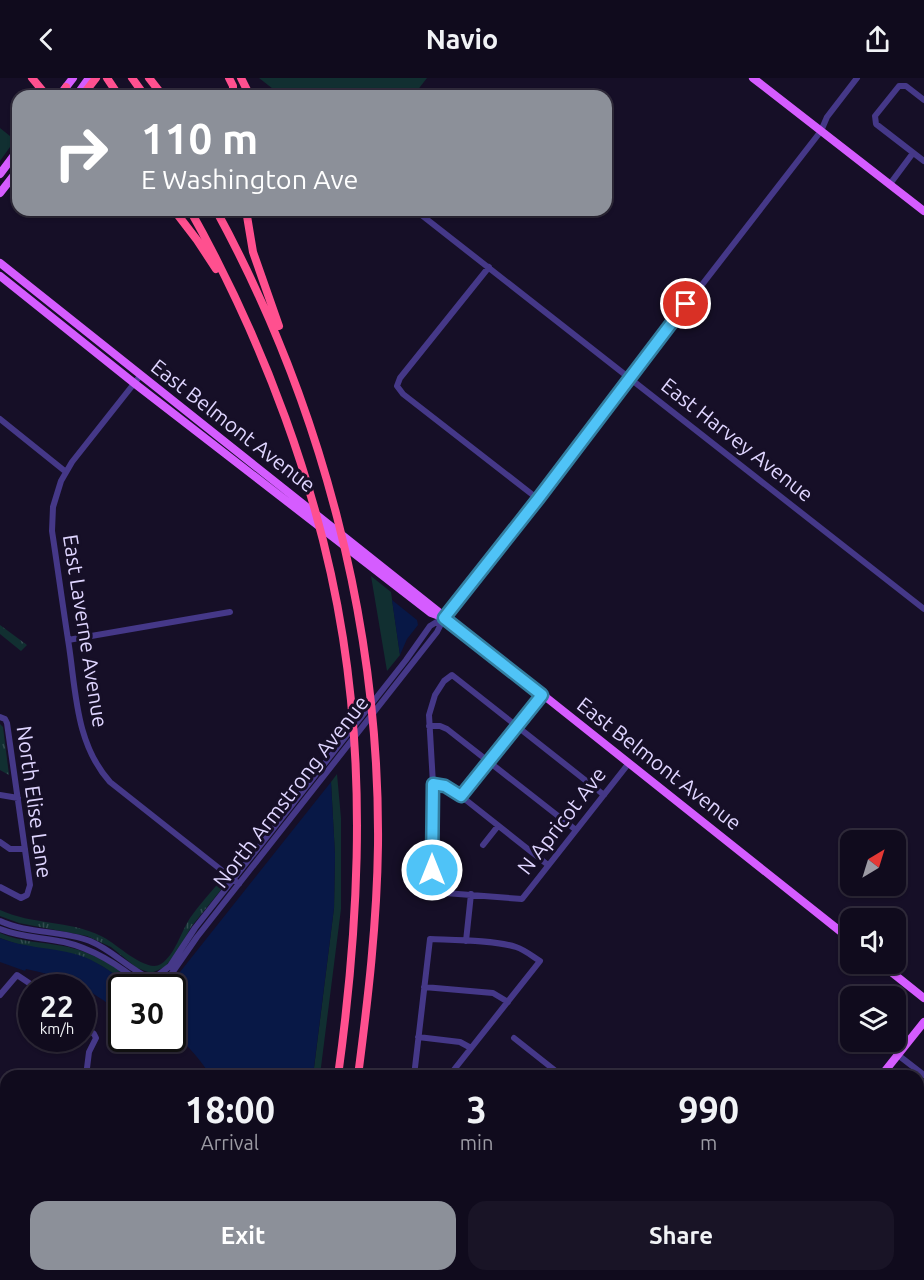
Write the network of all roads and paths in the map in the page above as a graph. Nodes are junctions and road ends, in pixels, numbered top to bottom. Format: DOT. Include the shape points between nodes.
graph roads {
  1 [pos="32,78"];
  2 [pos="73,78"];
  3 [pos="96,78"];
  4 [pos="149,78"];
  5 [pos="753,78"];
  6 [pos="856,78"];
  7 [pos="66,87"];
  8 [pos="42,90"];
  9 [pos="64,90"];
  10 [pos="87,90"];
  11 [pos="158,90"];
  12 [pos="924,100"];
  13 [pos="821,131"];
  14 [pos="913,153"];
  15 [pos="12,158"];
  16 [pos="924,161"];
  17 [pos="0,174"];
  18 [pos="12,178"];
  19 [pos="890,184"];
  20 [pos="0,193"];
  21 [pos="924,211"];
  22 [pos="178,216"];
  23 [pos="193,216"];
  24 [pos="219,216"];
  25 [pos="247,216"];
  26 [pos="423,216"];
  27 [pos="0,263"];
  28 [pos="489,267"];
  29 [pos="0,276"];
  30 [pos="252,338"];
  31 [pos="140,376"];
  32 [pos="629,377"];
  33 [pos="134,383"];
  34 [pos="296,387"];
  35 [pos="0,419"];
  36 [pos="66,472"];
  37 [pos="538,499"];
  38 [pos="924,609"];
  39 [pos="230,612"];
  40 [pos="444,618"];
  41 [pos="68,640"];
  42 [pos="542,695"];
  43 [pos="1,716"];
  44 [pos="429,726"];
  45 [pos="517,726"];
  46 [pos="489,761"];
  47 [pos="629,763"];
  48 [pos="433,784"];
  49 [pos="0,795"];
  50 [pos="604,795"];
  51 [pos="461,796"];
  52 [pos="18,798"];
  53 [pos="498,826"];
  54 [pos="576,830"];
  55 [pos="0,843"];
  56 [pos="483,845"];
  57 [pos="25,849"];
  58 [pos="548,865"];
  59 [pos="236,882"];
  60 [pos="0,887"];
  61 [pos="471,894"];
  62 [pos="0,921"];
  63 [pos="0,929"];
  64 [pos="840,931"];
  65 [pos="466,941"];
  66 [pos="127,974"];
  67 [pos="148,974"];
  68 [pos="158,974"];
  69 [pos="171,974"];
  70 [pos="894,974"];
  71 [pos="18,976"];
  72 [pos="424,987"];
  73 [pos="0,995"];
  74 [pos="924,998"];
  75 [pos="508,1002"];
  76 [pos="924,1022"];
  77 [pos="418,1037"];
  78 [pos="514,1038"];
  79 [pos="471,1048"];
  80 [pos="89,1052"];
  81 [pos="897,1055"];
  82 [pos="87,1070"];
  83 [pos="339,1070"];
  84 [pos="359,1070"];
  85 [pos="415,1070"];
  86 [pos="454,1070"];
  87 [pos="554,1070"];
  88 [pos="886,1070"];
  89 [pos="917,1070"];
  1 -- 8 [label="highway"];
  2 -- 7 [label="main road"];
  3 -- 10 [label="highway"];
  4 -- 11 [label="highway"];
  5 -- 13 [label="main road"];
  6 -- 13 [label="street, North Armstrong Avenue"];
  7 -- 9 [label="highway"];
  12 -- 14 [label="street" via="906,86 899,86 874,120"];
  13 -- 19 [label="main road"];
  13 -- 32 [label="street, North Armstrong Avenue"];
  14 -- 16 [label="street"];
  14 -- 19 [label="street"];
  15 -- 17 [label="main road"];
  18 -- 20 [label="main road"];
  19 -- 21 [label="main road"];
  22 -- 30 [label="highway" via="212,262"];
  23 -- 30 [label="highway"];
  24 -- 34 [label="highway" via="271,321"];
  25 -- 34 [label="highway" via="254,252"];
  26 -- 28 [label="street, East Harvey Avenue"];
  27 -- 31 [label="main road, East Belmont Avenue"];
  28 -- 32 [label="street, East Harvey Avenue"];
  28 -- 37 [label="street" via="397,386"];
  29 -- 33 [label="main road, East Belmont Avenue"];
  30 -- 83 [label="highway" via="306,481 343,639 355,771 357,875"];
  31 -- 33 [label="street, East Laverne Avenue"];
  31 -- 40 [label="main road, East Belmont Avenue"];
  32 -- 37 [label="street, North Armstrong Avenue"];
  32 -- 38 [label="street, East Harvey Avenue"];
  33 -- 36 [label="street, East Laverne Avenue"];
  33 -- 40 [label="main road, East Belmont Avenue" via="431,613"];
  34 -- 84 [label="highway" via="332,500 351,578 374,746 376,906"];
  35 -- 36 [label="street"];
  36 -- 41 [label="street, East Laverne Avenue" via="53,507 52,531"];
  37 -- 40 [label="street, North Armstrong Avenue"];
  39 -- 41 [label="street"];
  40 -- 42 [label="main road, East Belmont Avenue"];
  40 -- 59 [label="street, North Armstrong Avenue" via="430,626"];
  41 -- 59 [label="street, East Laverne Avenue" via="81,727 102,773"];
  42 -- 45 [label="street"];
  42 -- 47 [label="main road, East Belmont Avenue"];
  43 -- 52 [label="street, North Elise Lane" via="7,723"];
  44 -- 45 [label="street" via="435,695 452,675"];
  44 -- 46 [label="street" via="447,729"];
  44 -- 48 [label="street"];
  45 -- 46 [label="street"];
  45 -- 50 [label="street"];
  46 -- 51 [label="street"];
  46 -- 54 [label="street"];
  47 -- 50 [label="street, N Apricot Ave"];
  47 -- 64 [label="main road, East Belmont Avenue"];
  48 -- 51 [label="street"];
  48 -- 61 [label="street" via="432,892"];
  49 -- 52 [label="street"];
  50 -- 54 [label="street, N Apricot Ave"];
  51 -- 53 [label="street"];
  52 -- 57 [label="street, North Elise Lane"];
  53 -- 56 [label="street"];
  53 -- 58 [label="street"];
  54 -- 58 [label="street, N Apricot Ave"];
  55 -- 57 [label="street" via="10,849"];
  57 -- 60 [label="street, North Elise Lane" via="30,885 27,895 21,898"];
  58 -- 61 [label="street, N Apricot Ave" via="522,898"];
  59 -- 68 [label="street, North Armstrong Avenue" via="195,928 170,966"];
  59 -- 69 [label="street, North Armstrong Avenue"];
  61 -- 65 [label="street"];
  62 -- 67 [label="street" via="90,941"];
  63 -- 66 [label="street" via="90,950"];
  65 -- 72 [label="street" via="430,939"];
  65 -- 75 [label="street" via="513,946 540,961"];
  70 -- 74 [label="main road"];
  71 -- 73 [label="street"];
  72 -- 75 [label="street" via="493,993"];
  72 -- 77 [label="street"];
  75 -- 79 [label="street"];
  76 -- 81 [label="main road"];
  77 -- 79 [label="street" via="460,1042"];
  77 -- 85 [label="street"];
  78 -- 87 [label="street"];
  79 -- 86 [label="street"];
  80 -- 82 [label="street"];
  81 -- 88 [label="main road"];
  81 -- 89 [label="street"];
}
